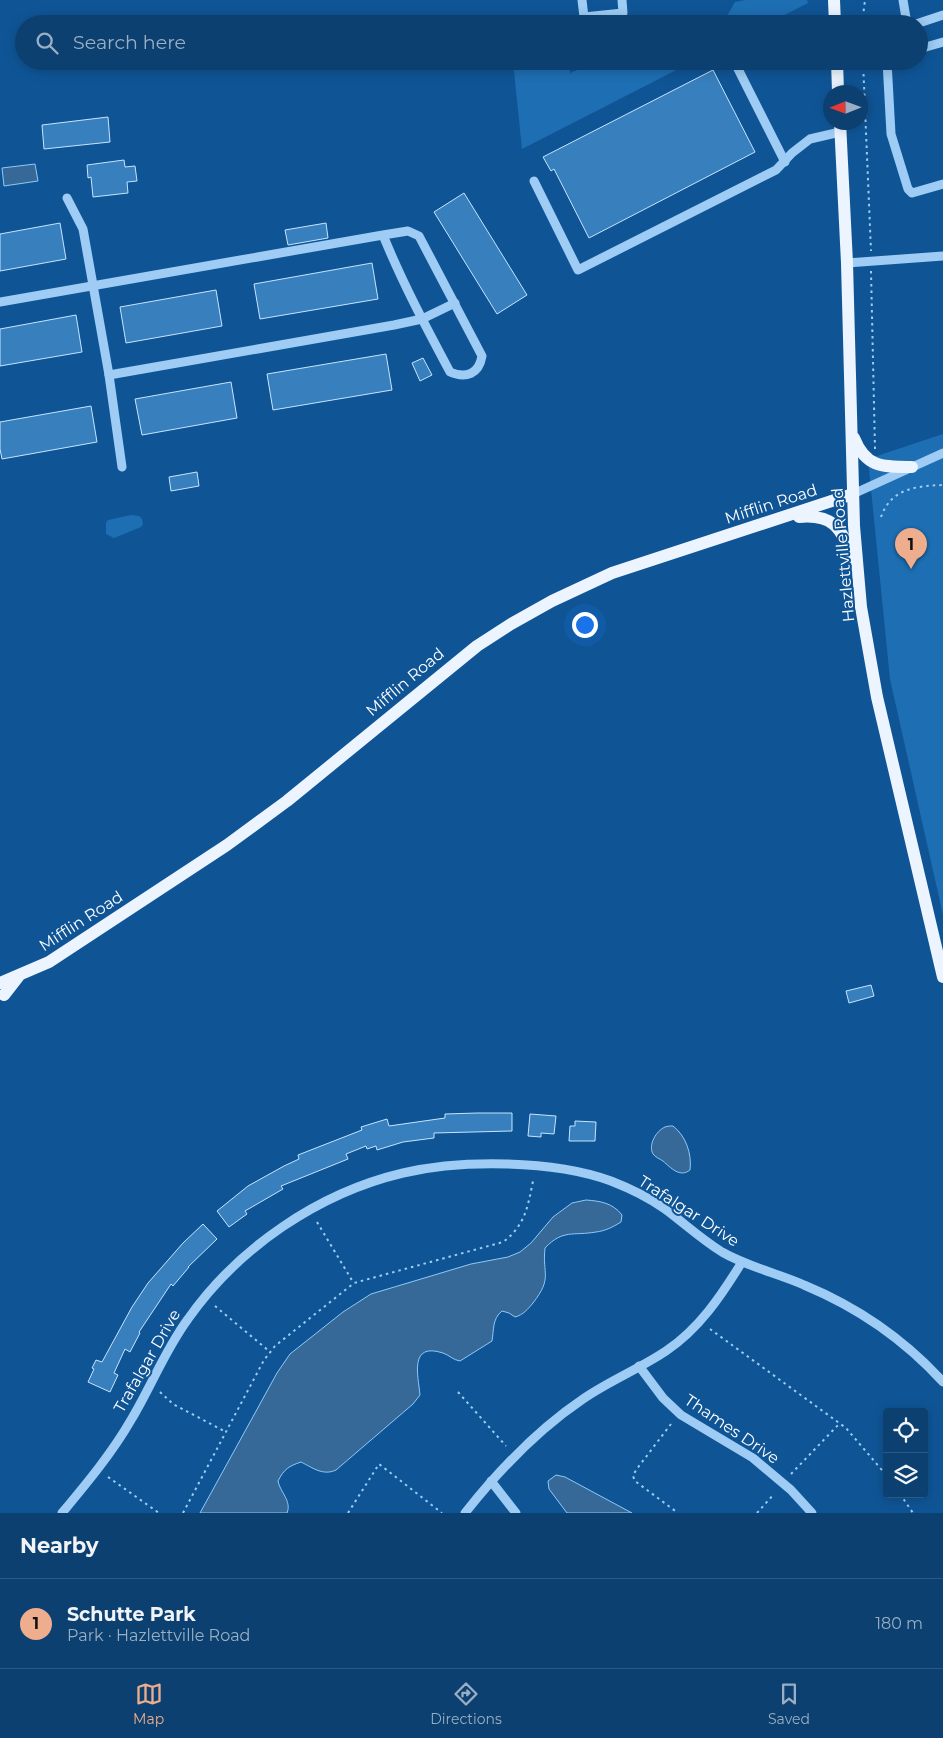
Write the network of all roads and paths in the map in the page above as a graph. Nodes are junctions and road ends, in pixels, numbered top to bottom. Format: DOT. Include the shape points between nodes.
graph roads {
  1 [pos="582,0"];
  2 [pos="622,0"];
  3 [pos="834,0"];
  4 [pos="864,0"];
  5 [pos="903,0"];
  6 [pos="584,15"];
  7 [pos="604,15"];
  8 [pos="835,15"];
  9 [pos="863,15"];
  10 [pos="906,15"];
  11 [pos="943,15"];
  12 [pos="928,20"];
  13 [pos="943,42"];
  14 [pos="928,46"];
  15 [pos="739,70"];
  16 [pos="837,70"];
  17 [pos="864,70"];
  18 [pos="887,70"];
  19 [pos="838,85"];
  20 [pos="832,130"];
  21 [pos="840,130"];
  22 [pos="785,162"];
  23 [pos="534,180"];
  24 [pos="943,184"];
  25 [pos="67,198"];
  26 [pos="383,235"];
  27 [pos="870,242"];
  28 [pos="943,256"];
  29 [pos="847,263"];
  30 [pos="871,282"];
  31 [pos="93,285"];
  32 [pos="0,302"];
  33 [pos="455,303"];
  34 [pos="422,320"];
  35 [pos="109,375"];
  36 [pos="852,433"];
  37 [pos="943,453"];
  38 [pos="876,457"];
  39 [pos="122,467"];
  40 [pos="912,467"];
  41 [pos="943,485"];
  42 [pos="853,494"];
  43 [pos="881,517"];
  44 [pos="779,519"];
  45 [pos="858,574"];
  46 [pos="943,977"];
  47 [pos="1,990"];
  48 [pos="533,1181"];
  49 [pos="317,1222"];
  50 [pos="742,1262"];
  51 [pos="354,1283"];
  52 [pos="215,1306"];
  53 [pos="710,1329"];
  54 [pos="270,1352"];
  55 [pos="639,1366"];
  56 [pos="943,1382"];
  57 [pos="160,1392"];
  58 [pos="458,1392"];
  59 [pos="840,1423"];
  60 [pos="671,1424"];
  61 [pos="226,1432"];
  62 [pos="506,1446"];
  63 [pos="883,1471"];
  64 [pos="791,1474"];
  65 [pos="108,1477"];
  66 [pos="491,1481"];
  67 [pos="774,1494"];
  68 [pos="903,1498"];
  69 [pos="62,1513"];
  70 [pos="158,1513"];
  71 [pos="183,1513"];
  72 [pos="348,1513"];
  73 [pos="442,1513"];
  74 [pos="465,1513"];
  75 [pos="516,1513"];
  76 [pos="678,1513"];
  77 [pos="757,1513"];
  78 [pos="812,1513"];
  79 [pos="913,1513"];
  1 -- 6 [label="street"];
  2 -- 7 [label="street" via="623,13"];
  3 -- 8 [label="main road"];
  4 -- 9 [label="path"];
  5 -- 10 [label="street"];
  11 -- 12 [label="street"];
  13 -- 14 [label="street"];
  15 -- 22 [label="street"];
  16 -- 19 [label="main road"];
  17 -- 27 [label="path"];
  18 -- 24 [label="street" via="891,134 908,189 912,193"];
  20 -- 22 [label="street" via="810,139"];
  21 -- 29 [label="main road, Hazlettville Road"];
  22 -- 23 [label="street" via="776,170 578,270"];
  25 -- 31 [label="street" via="83,229"];
  26 -- 31 [label="street"];
  26 -- 33 [label="street" via="408,231 419,236"];
  26 -- 34 [label="street"];
  28 -- 29 [label="street"];
  29 -- 36 [label="main road, Hazlettville Road"];
  30 -- 38 [label="path"];
  31 -- 32 [label="street"];
  31 -- 35 [label="street"];
  33 -- 34 [label="street"];
  33 -- 34 [label="street" via="482,356 477,370 458,375 450,372"];
  34 -- 35 [label="street"];
  35 -- 39 [label="street"];
  36 -- 40 [label="main road" via="860,452 872,462 887,467"];
  36 -- 42 [label="main road, Hazlettville Road"];
  37 -- 40 [label="street"];
  40 -- 42 [label="street"];
  41 -- 43 [label="path" via="916,486 901,492 887,504"];
  42 -- 44 [label="main road, Mifflin Road"];
  42 -- 45 [label="main road, Hazlettville Road"];
  44 -- 45 [label="main road" via="814,516 828,520 844,536"];
  44 -- 47 [label="main road, Mifflin Road" via="612,574 510,624 459,659 335,763 234,840"];
  45 -- 46 [label="main road, Hazlettville Road" via="877,696"];
  48 -- 51 [label="path" via="521,1224 503,1242"];
  49 -- 51 [label="path"];
  50 -- 55 [label="street" via="705,1316 666,1351"];
  50 -- 56 [label="street, Trafalgar Drive" via="801,1283 848,1305 897,1339"];
  50 -- 69 [label="street, Trafalgar Drive" via="712,1246 647,1197 590,1174 540,1166 488,1164 434,1168 375,1181 328,1200 298,1217 254,1248 218,1281 178,1333 115,1446"];
  51 -- 54 [label="path"];
  52 -- 54 [label="path"];
  53 -- 59 [label="path"];
  54 -- 61 [label="path"];
  55 -- 66 [label="street" via="583,1399 557,1419"];
  55 -- 78 [label="street, Thames Drive" via="663,1398 681,1415 753,1458 791,1490"];
  57 -- 61 [label="path" via="173,1404"];
  58 -- 62 [label="path"];
  59 -- 63 [label="path"];
  59 -- 64 [label="path"];
  60 -- 76 [label="path" via="633,1476 635,1481"];
  61 -- 71 [label="path"];
  65 -- 70 [label="path"];
  66 -- 74 [label="street"];
  66 -- 75 [label="street"];
  67 -- 77 [label="path"];
  68 -- 79 [label="path"];
  72 -- 73 [label="path" via="379,1464"];
}
